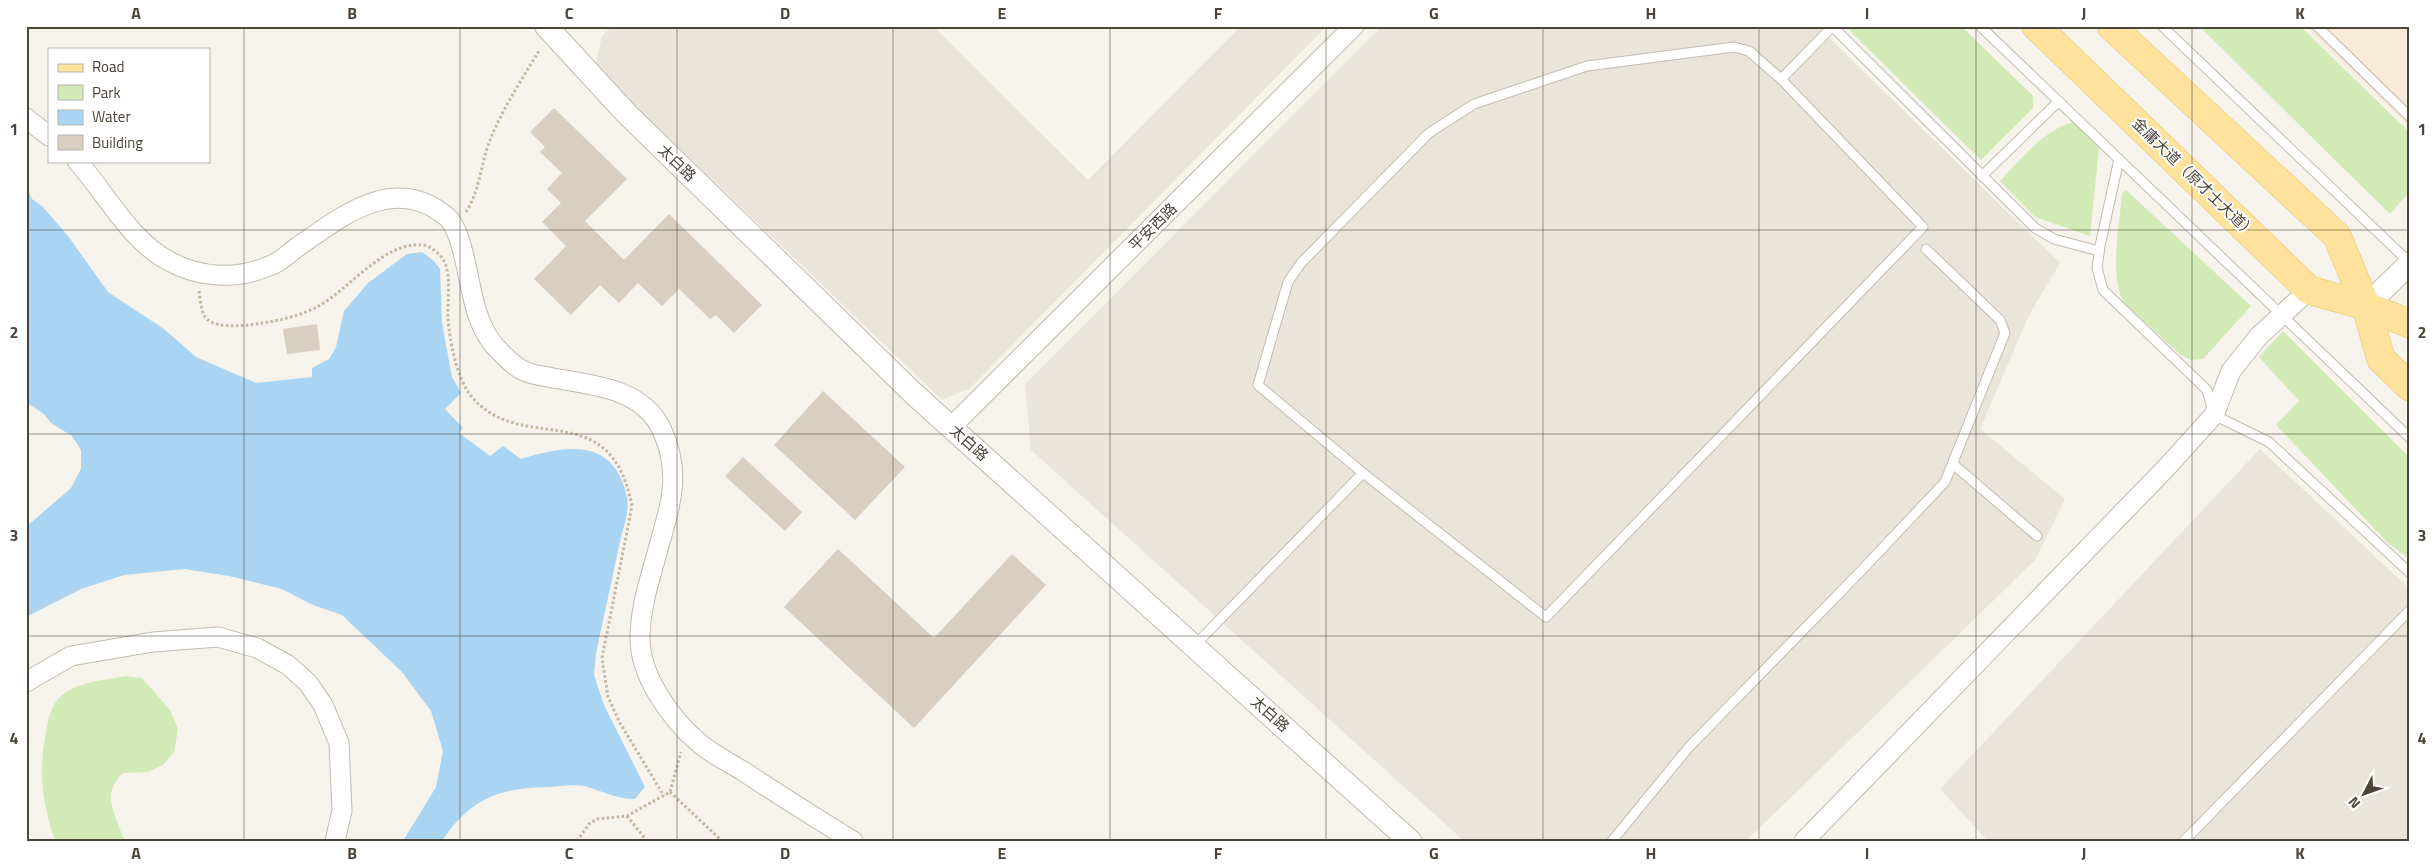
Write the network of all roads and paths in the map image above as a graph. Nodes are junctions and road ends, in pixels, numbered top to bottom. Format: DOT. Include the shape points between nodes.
graph roads {
  1 [pos="1354,26"];
  2 [pos="1980,26"];
  3 [pos="2036,26"];
  4 [pos="2111,26"];
  5 [pos="2162,26"];
  6 [pos="2317,26"];
  7 [pos="1833,27"];
  8 [pos="551,28"];
  9 [pos="1781,79"];
  10 [pos="2059,101"];
  11 [pos="2410,117"];
  12 [pos="26,118"];
  13 [pos="48,135"];
  14 [pos="2119,159"];
  15 [pos="78,162"];
  16 [pos="1982,176"];
  17 [pos="455,229"];
  18 [pos="1926,249"];
  19 [pos="2099,252"];
  20 [pos="2410,263"];
  21 [pos="194,271"];
  22 [pos="2309,290"];
  23 [pos="2366,306"];
  24 [pos="2282,314"];
  25 [pos="2410,324"];
  26 [pos="2410,387"];
  27 [pos="2214,415"];
  28 [pos="951,427"];
  29 [pos="2410,438"];
  30 [pos="1953,464"];
  31 [pos="1363,473"];
  32 [pos="2038,536"];
  33 [pos="2410,573"];
  34 [pos="2410,610"];
  35 [pos="1195,645"];
  36 [pos="26,682"];
  37 [pos="690,733"];
  38 [pos="670,792"];
  39 [pos="664,796"];
  40 [pos="627,816"];
  41 [pos="335,841"];
  42 [pos="577,841"];
  43 [pos="647,841"];
  44 [pos="722,841"];
  45 [pos="853,841"];
  46 [pos="1410,841"];
  47 [pos="1612,841"];
  48 [pos="1804,841"];
  49 [pos="2184,841"];
  1 -- 28 [label="street, 平安西路"];
  2 -- 10 [label="lane"];
  3 -- 22 [label="main road, 金庸大道（原才士大道）"];
  4 -- 23 [label="main road" via="2337,236"];
  5 -- 20 [label="lane"];
  6 -- 11 [label="lane"];
  7 -- 9 [label="lane"];
  7 -- 16 [label="lane"];
  8 -- 17 [label="path" via="492,133 474,200"];
  8 -- 28 [label="street, 太白路" via="627,114"];
  9 -- 31 [label="lane" via="1749,51 1734,48 1587,66 1474,104 1429,133 1296,269 1288,282 1258,385"];
  9 -- 31 [label="lane" via="1922,227 1546,617"];
  10 -- 14 [label="lane"];
  10 -- 16 [label="lane"];
  12 -- 13 [label="street"];
  14 -- 19 [label="lane"];
  14 -- 24 [label="lane"];
  15 -- 21 [label="street" via="135,235 167,261"];
  16 -- 19 [label="lane" via="2035,228 2054,239"];
  17 -- 21 [label="street" via="450,219 434,208 412,198 390,199 362,205 271,266 246,273 203,275"];
  17 -- 37 [label="street" via="478,316 491,342 506,357 522,370 539,376 615,389 648,412 660,426 674,478 670,506 641,612 639,641 646,672 674,716"];
  18 -- 30 [label="lane" via="2000,320 2005,332"];
  19 -- 27 [label="lane" via="2098,268 2103,290 2207,390"];
  20 -- 23 [label="street"];
  21 -- 39 [label="path" via="205,316 212,323 238,326 276,321 318,306 384,255 412,245 425,245 439,254 448,280 448,319 456,362 462,382 471,396 485,410 502,419 570,432 593,440 605,448 619,465 628,483 632,506 602,658 608,698"];
  22 -- 23 [label="main road, 金庸大道（原才士大道）"];
  22 -- 24 [label="street"];
  23 -- 25 [label="main road, 金庸大道（原才士大道）"];
  23 -- 26 [label="main road" via="2381,359"];
  24 -- 27 [label="street" via="2231,371"];
  24 -- 29 [label="lane"];
  27 -- 33 [label="lane" via="2269,442"];
  27 -- 48 [label="street"];
  28 -- 35 [label="street, 太白路"];
  30 -- 32 [label="lane"];
  30 -- 47 [label="lane" via="1945,482 1689,747"];
  31 -- 35 [label="lane"];
  34 -- 49 [label="lane"];
  35 -- 46 [label="street, 太白路"];
  36 -- 41 [label="street" via="71,656 153,642 218,637 257,648 288,665 308,683 323,705 339,743 342,811"];
  37 -- 38 [label="path" via="678,758"];
  37 -- 45 [label="street" via="700,743"];
  38 -- 39 [label="path"];
  38 -- 44 [label="path"];
  39 -- 40 [label="path"];
  40 -- 42 [label="path" via="597,819 589,824"];
  40 -- 43 [label="path"];
}
